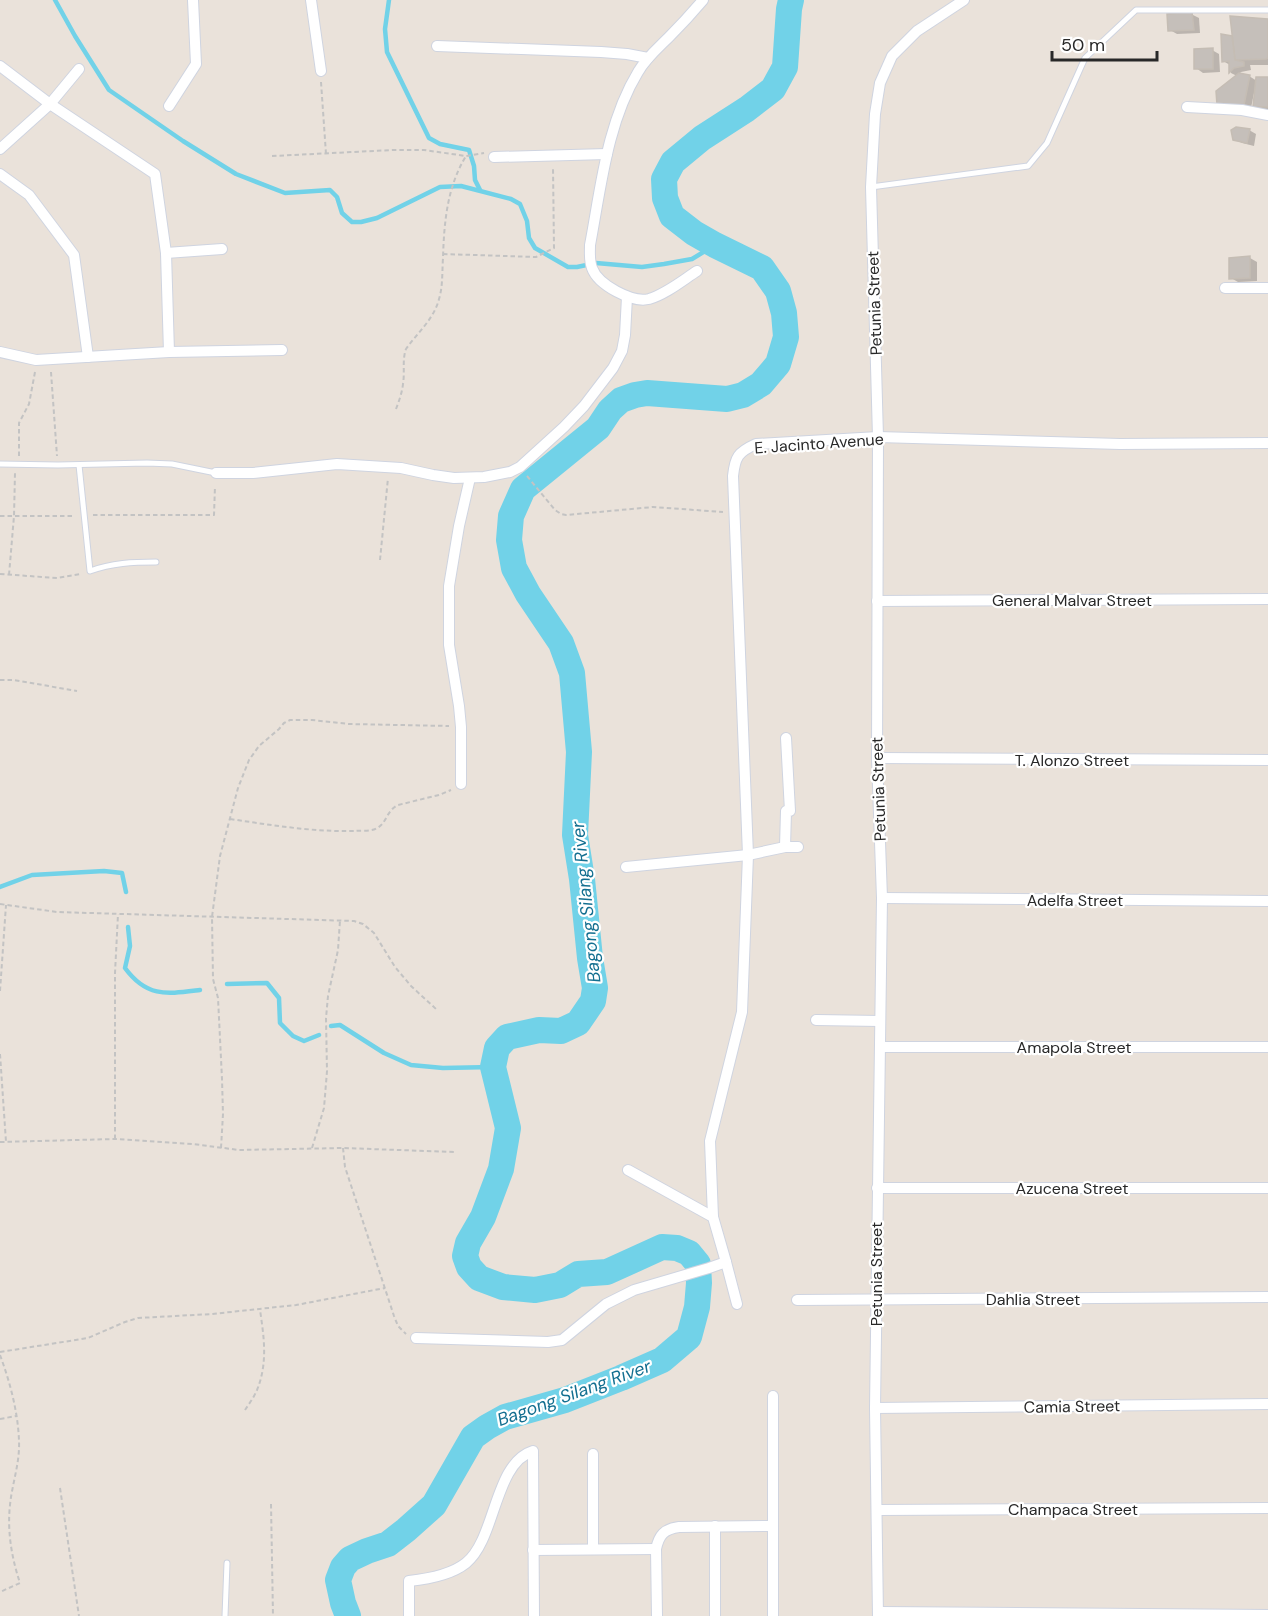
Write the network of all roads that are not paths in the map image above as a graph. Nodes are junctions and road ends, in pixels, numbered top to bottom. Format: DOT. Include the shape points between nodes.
graph roads {
  1 [pos="193,0"];
  2 [pos="311,0"];
  3 [pos="703,0"];
  4 [pos="964,0"];
  5 [pos="1268,10"];
  6 [pos="437,46"];
  7 [pos="648,58"];
  8 [pos="0,66"];
  9 [pos="79,69"];
  10 [pos="321,71"];
  11 [pos="50,104"];
  12 [pos="169,106"];
  13 [pos="1187,107"];
  14 [pos="1268,115"];
  15 [pos="0,149"];
  16 [pos="607,154"];
  17 [pos="494,157"];
  18 [pos="0,174"];
  19 [pos="871,187"];
  20 [pos="222,249"];
  21 [pos="166,253"];
  22 [pos="697,271"];
  23 [pos="1224,288"];
  24 [pos="1268,288"];
  25 [pos="627,297"];
  26 [pos="282,350"];
  27 [pos="0,352"];
  28 [pos="169,352"];
  29 [pos="88,357"];
  30 [pos="878,437"];
  31 [pos="1268,443"];
  32 [pos="0,464"];
  33 [pos="79,465"];
  34 [pos="216,473"];
  35 [pos="470,478"];
  36 [pos="156,562"];
  37 [pos="1268,599"];
  38 [pos="877,601"];
  39 [pos="786,738"];
  40 [pos="877,758"];
  41 [pos="1268,760"];
  42 [pos="461,784"];
  43 [pos="785,847"];
  44 [pos="798,848"];
  45 [pos="748,855"];
  46 [pos="626,867"];
  47 [pos="882,898"];
  48 [pos="1268,901"];
  49 [pos="816,1020"];
  50 [pos="880,1021"];
  51 [pos="880,1047"];
  52 [pos="1268,1047"];
  53 [pos="628,1170"];
  54 [pos="877,1188"];
  55 [pos="1268,1188"];
  56 [pos="713,1217"];
  57 [pos="726,1262"];
  58 [pos="1268,1298"];
  59 [pos="797,1300"];
  60 [pos="877,1301"];
  61 [pos="736,1304"];
  62 [pos="416,1338"];
  63 [pos="772,1396"];
  64 [pos="1268,1404"];
  65 [pos="875,1408"];
  66 [pos="593,1454"];
  67 [pos="1268,1508"];
  68 [pos="878,1510"];
  69 [pos="772,1526"];
  70 [pos="715,1527"];
  71 [pos="593,1549"];
  72 [pos="656,1549"];
  73 [pos="533,1550"];
  74 [pos="227,1563"];
  75 [pos="878,1614"];
  76 [pos="1268,1615"];
  77 [pos="225,1616"];
  78 [pos="409,1616"];
  79 [pos="534,1616"];
  80 [pos="657,1616"];
  81 [pos="715,1616"];
  82 [pos="772,1616"];
  1 -- 12 [label="street" via="196,64"];
  2 -- 10 [label="street"];
  3 -- 7 [label="street"];
  4 -- 19 [label="street, Petunia Street" via="917,31 892,56 880,83"];
  5 -- 19 [label="lane" via="1136,10 1085,58 1047,143 1028,166"];
  6 -- 7 [label="street"];
  7 -- 16 [label="street" via="625,99"];
  8 -- 11 [label="street"];
  9 -- 11 [label="street"];
  11 -- 15 [label="street"];
  11 -- 21 [label="street" via="155,174"];
  13 -- 14 [label="street"];
  16 -- 17 [label="street"];
  16 -- 25 [label="street" via="590,258 600,279"];
  18 -- 29 [label="street" via="29,195 74,255"];
  19 -- 30 [label="street, Petunia Street"];
  20 -- 21 [label="street"];
  21 -- 28 [label="street"];
  22 -- 25 [label="street" via="647,300"];
  23 -- 24 [label="street"];
  25 -- 35 [label="street" via="622,351 584,406 520,467 497,476"];
  26 -- 28 [label="street"];
  27 -- 29 [label="street" via="36,360"];
  28 -- 29 [label="street"];
  30 -- 31 [label="street, E. Jacinto Avenue" via="1120,444"];
  30 -- 38 [label="street, Petunia Street"];
  30 -- 45 [label="street, E. Jacinto Avenue" via="756,444 742,450 735,462"];
  32 -- 33 [label="lane"];
  33 -- 34 [label="lane" via="172,464"];
  33 -- 36 [label="lane" via="90,572 125,562"];
  34 -- 35 [label="street" via="337,464 389,466"];
  35 -- 42 [label="street" via="448,586 449,645 461,726"];
  37 -- 38 [label="street, General Malvar Street"];
  38 -- 40 [label="street, Petunia Street"];
  39 -- 43 [label="street" via="790,811 786,811"];
  40 -- 41 [label="street, T. Alonzo Street"];
  40 -- 47 [label="street, Petunia Street"];
  43 -- 44 [label="street"];
  43 -- 45 [label="street"];
  45 -- 46 [label="street"];
  45 -- 56 [label="street, E. Jacinto Avenue" via="742,1012 710,1141"];
  47 -- 48 [label="street, Adelfa Street"];
  47 -- 50 [label="street, Petunia Street"];
  49 -- 50 [label="street"];
  50 -- 51 [label="street, Petunia Street"];
  51 -- 52 [label="street, Amapola Street"];
  51 -- 54 [label="street, Petunia Street"];
  53 -- 56 [label="street"];
  54 -- 55 [label="street, Azucena Street"];
  54 -- 60 [label="street, Petunia Street"];
  56 -- 57 [label="street, E. Jacinto Avenue"];
  57 -- 61 [label="street, E. Jacinto Avenue"];
  57 -- 62 [label="street" via="617,1297 562,1340"];
  58 -- 60 [label="street, Dahlia Street"];
  59 -- 60 [label="street, Dahlia Street"];
  60 -- 65 [label="street, Petunia Street"];
  63 -- 69 [label="street"];
  64 -- 65 [label="street, Camia Street"];
  65 -- 68 [label="street, Petunia Street"];
  66 -- 71 [label="street"];
  67 -- 68 [label="street, Champaca Street"];
  68 -- 75 [label="street, Petunia Street"];
  69 -- 70 [label="street"];
  69 -- 82 [label="street"];
  70 -- 72 [label="street" via="670,1528 663,1532"];
  70 -- 81 [label="street"];
  71 -- 72 [label="street"];
  71 -- 73 [label="street"];
  72 -- 80 [label="street"];
  73 -- 78 [label="street" via="533,1451 521,1456 512,1468 468,1562 444,1574 409,1581"];
  73 -- 79 [label="street"];
  74 -- 77 [label="lane"];
  75 -- 76 [label="street"];
}
